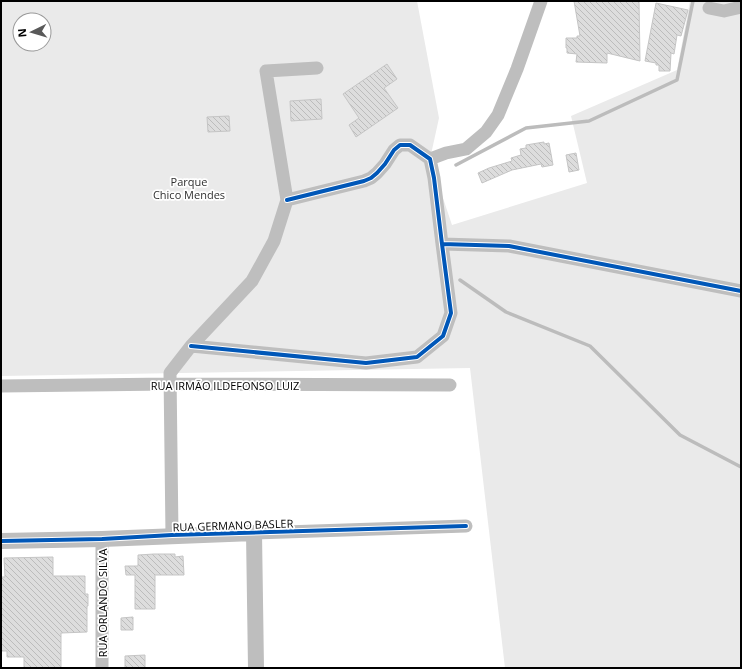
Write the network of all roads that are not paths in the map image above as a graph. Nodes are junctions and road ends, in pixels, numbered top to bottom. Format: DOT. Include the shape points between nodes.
graph roads {
  1 [pos="540,1"];
  2 [pos="741,7"];
  3 [pos="709,8"];
  4 [pos="317,68"];
  5 [pos="430,159"];
  6 [pos="287,200"];
  7 [pos="442,244"];
  8 [pos="741,291"];
  9 [pos="191,346"];
  10 [pos="170,384"];
  11 [pos="450,385"];
  12 [pos="1,386"];
  13 [pos="466,526"];
  14 [pos="254,533"];
  15 [pos="172,535"];
  16 [pos="102,539"];
  17 [pos="1,541"];
  18 [pos="102,668"];
  19 [pos="256,668"];
  1 -- 5 [label="street" via="498,115 486,132 466,148"];
  2 -- 3 [label="street" via="724,11"];
  4 -- 6 [label="street" via="266,71"];
  5 -- 6 [label="street" via="410,145 400,146 371,178"];
  5 -- 7 [label="street"];
  6 -- 9 [label="street" via="274,241 252,281"];
  7 -- 8 [label="street" via="508,246"];
  7 -- 9 [label="street" via="451,313 444,336 418,357 366,364"];
  9 -- 10 [label="street" via="170,373"];
  10 -- 11 [label="street, RUA IRMÃO ILDEFONSO LUIZ"];
  10 -- 12 [label="street, RUA IRMÃO ILDEFONSO LUIZ"];
  10 -- 15 [label="street"];
  13 -- 14 [label="street, RUA GERMANO BASLER"];
  14 -- 15 [label="street, RUA GERMANO BASLER"];
  14 -- 19 [label="street"];
  15 -- 16 [label="street, RUA GERMANO BASLER"];
  16 -- 17 [label="street, RUA GERMANO BASLER"];
  16 -- 18 [label="street, RUA ORLANDO SILVA"];
}
